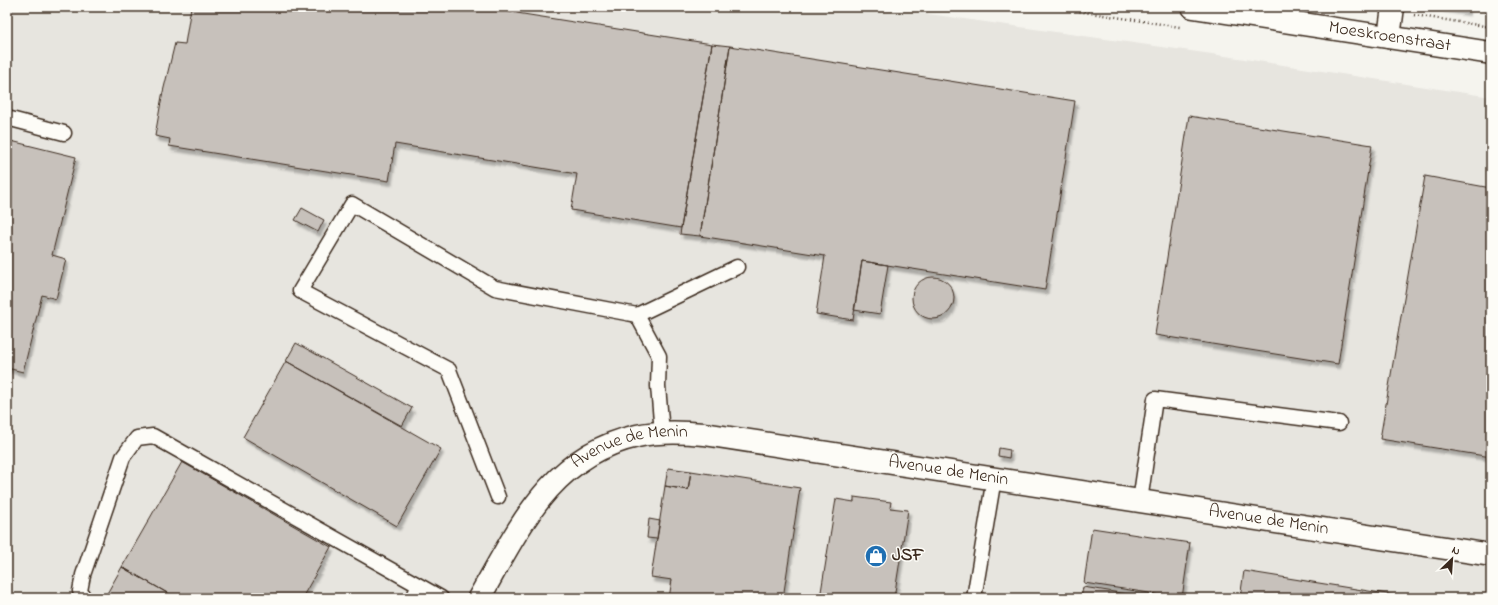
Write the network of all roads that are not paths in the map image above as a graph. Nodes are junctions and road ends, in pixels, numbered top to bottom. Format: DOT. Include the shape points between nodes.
graph roads {
  1 [pos="1193,7"];
  2 [pos="1393,9"];
  3 [pos="1389,38"];
  4 [pos="1491,53"];
  5 [pos="7,118"];
  6 [pos="64,133"];
  7 [pos="738,267"];
  8 [pos="637,315"];
  9 [pos="1339,423"];
  10 [pos="662,433"];
  11 [pos="994,478"];
  12 [pos="498,497"];
  13 [pos="1140,501"];
  14 [pos="1491,555"];
  15 [pos="416,592"];
  16 [pos="84,598"];
  17 [pos="440,598"];
  18 [pos="479,598"];
  19 [pos="974,598"];
  1 -- 3 [label="street, Moeskroenstraat"];
  2 -- 3 [label="street"];
  3 -- 4 [label="street, Moeskroenstraat"];
  5 -- 6 [label="lane"];
  7 -- 8 [label="lane"];
  8 -- 10 [label="lane" via="659,356 658,386"];
  8 -- 12 [label="lane" via="495,288 352,204 300,291 449,370"];
  9 -- 13 [label="lane" via="1154,399"];
  10 -- 11 [label="street, Avenue de Menin" via="704,434"];
  10 -- 18 [label="street, Avenue de Menin" via="618,442 587,456 566,471 520,525"];
  11 -- 13 [label="street, Avenue de Menin"];
  11 -- 19 [label="lane"];
  13 -- 14 [label="street, Avenue de Menin"];
  15 -- 16 [label="lane" via="153,436 137,438 123,457 83,574 80,591"];
  15 -- 17 [label="lane"];
}
